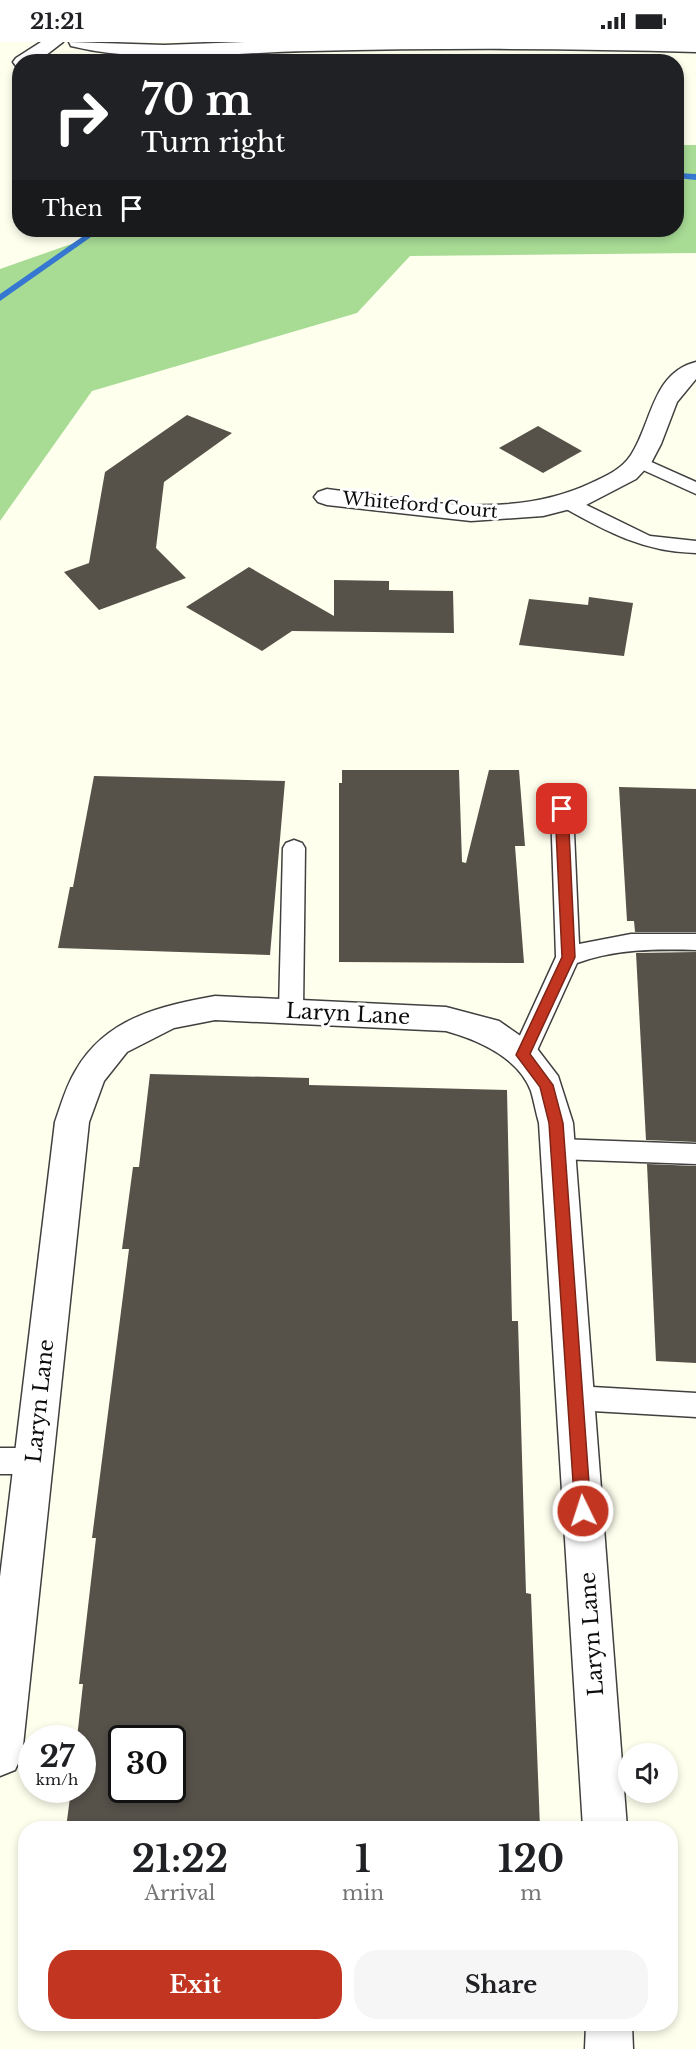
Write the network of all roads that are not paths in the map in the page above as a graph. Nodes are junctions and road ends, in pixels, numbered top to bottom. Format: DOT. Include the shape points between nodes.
graph roads {
  1 [pos="54,42"];
  2 [pos="78,42"];
  3 [pos="440,43"];
  4 [pos="696,46"];
  5 [pos="35,54"];
  6 [pos="696,369"];
  7 [pos="638,461"];
  8 [pos="696,489"];
  9 [pos="327,497"];
  10 [pos="568,502"];
  11 [pos="696,547"];
  12 [pos="562,809"];
  13 [pos="294,848"];
  14 [pos="696,942"];
  15 [pos="568,957"];
  16 [pos="291,1011"];
  17 [pos="523,1055"];
  18 [pos="558,1149"];
  19 [pos="696,1154"];
  20 [pos="575,1398"];
  21 [pos="696,1405"];
  22 [pos="17,1461"];
  23 [pos="0,1755"];
  24 [pos="605,1821"];
  25 [pos="609,2031"];
  26 [pos="609,2049"];
  1 -- 5 [label="street"];
  2 -- 3 [label="street" via="128,50 181,52"];
  3 -- 4 [label="street"];
  6 -- 7 [label="street, Whiteford Court" via="670,390 661,405 652,440"];
  7 -- 8 [label="lane"];
  7 -- 10 [label="street, Whiteford Court" via="632,470 588,496"];
  9 -- 10 [label="street, Whiteford Court" via="498,513"];
  10 -- 11 [label="lane" via="639,541 675,548"];
  12 -- 15 [label="lane"];
  13 -- 16 [label="lane"];
  14 -- 15 [label="lane" via="624,940"];
  15 -- 17 [label="lane"];
  16 -- 17 [label="street, Laryn Lane" via="446,1019 487,1030"];
  16 -- 22 [label="street, Laryn Lane" via="215,1008 167,1017 115,1043 89,1076 72,1122"];
  17 -- 18 [label="street, Laryn Lane" via="546,1085"];
  18 -- 19 [label="lane"];
  18 -- 20 [label="street, Laryn Lane"];
  20 -- 21 [label="lane"];
  20 -- 24 [label="street, Laryn Lane"];
  22 -- 23 [label="street, Laryn Lane"];
  25 -- 26 [label="street"];
}
